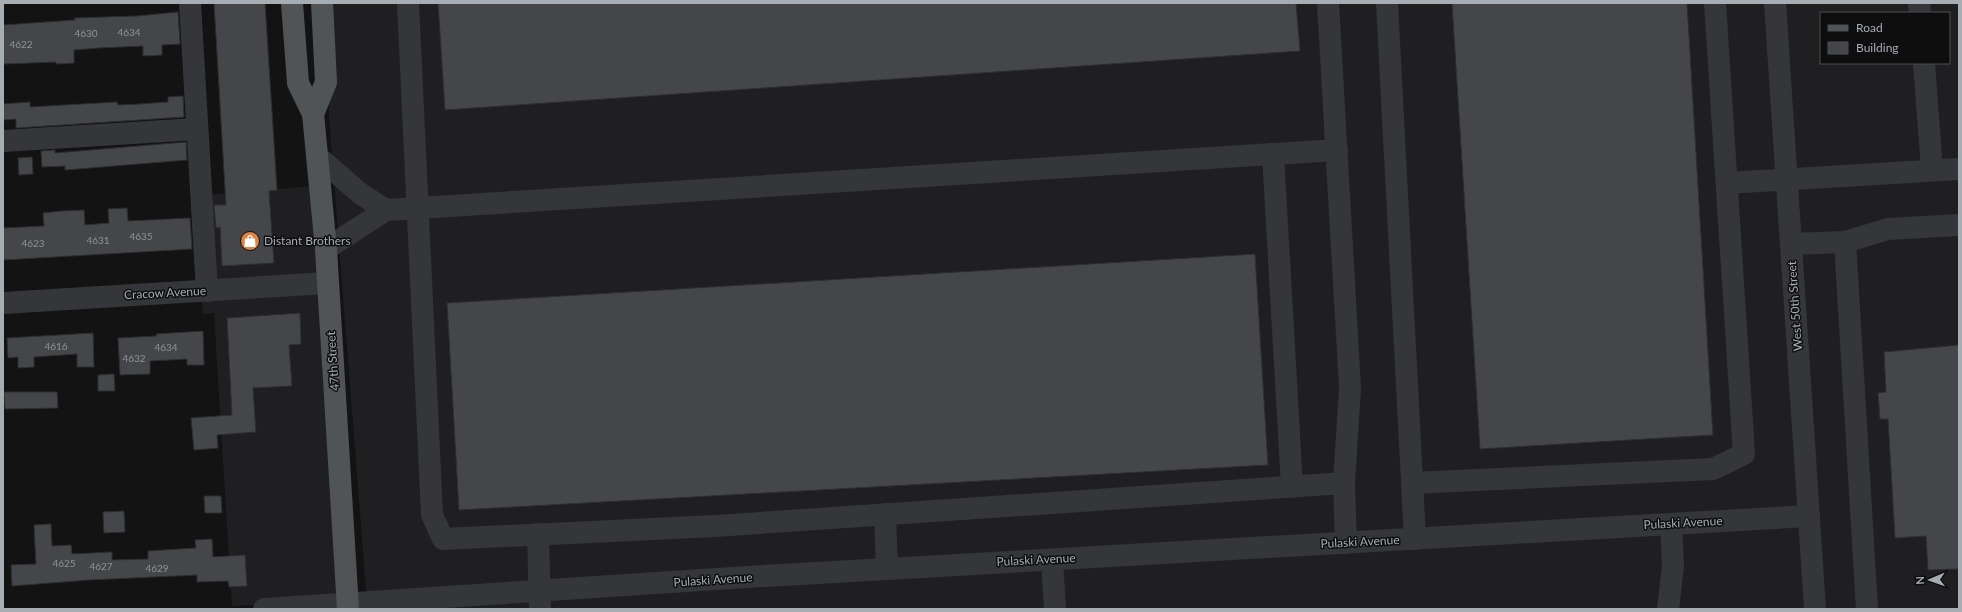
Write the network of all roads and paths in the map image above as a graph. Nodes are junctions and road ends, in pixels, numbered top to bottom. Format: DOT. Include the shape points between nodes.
graph roads {
  1 [pos="190,3"];
  2 [pos="292,3"];
  3 [pos="322,3"];
  4 [pos="408,3"];
  5 [pos="1328,3"];
  6 [pos="1387,3"];
  7 [pos="1715,3"];
  8 [pos="1775,3"];
  9 [pos="1924,64"];
  10 [pos="314,114"];
  11 [pos="197,129"];
  12 [pos="3,141"];
  13 [pos="1337,150"];
  14 [pos="1273,154"];
  15 [pos="317,156"];
  16 [pos="1959,169"];
  17 [pos="1932,170"];
  18 [pos="1787,178"];
  19 [pos="1726,182"];
  20 [pos="418,209"];
  21 [pos="386,210"];
  22 [pos="1959,225"];
  23 [pos="1845,242"];
  24 [pos="1791,244"];
  25 [pos="326,249"];
  26 [pos="328,283"];
  27 [pos="207,291"];
  28 [pos="3,303"];
  29 [pos="1344,483"];
  30 [pos="1412,483"];
  31 [pos="1292,487"];
  32 [pos="885,514"];
  33 [pos="1809,516"];
  34 [pos="1670,524"];
  35 [pos="538,534"];
  36 [pos="1415,538"];
  37 [pos="1346,543"];
  38 [pos="1052,560"];
  39 [pos="887,569"];
  40 [pos="539,600"];
  41 [pos="348,606"];
  42 [pos="264,609"];
  43 [pos="1055,609"];
  44 [pos="1668,609"];
  45 [pos="1815,609"];
  46 [pos="1867,609"];
  1 -- 11 [label="street"];
  2 -- 10 [label="main road, 47th Street" via="298,83"];
  3 -- 10 [label="main road, 47th Street" via="326,82"];
  4 -- 20 [label="street"];
  5 -- 13 [label="street"];
  6 -- 30 [label="street"];
  7 -- 19 [label="street"];
  8 -- 18 [label="street, West 50th Street"];
  9 -- 17 [label="street"];
  10 -- 15 [label="main road, 47th Street"];
  11 -- 12 [label="street"];
  11 -- 27 [label="street"];
  13 -- 14 [label="street"];
  13 -- 29 [label="street" via="1350,388"];
  14 -- 20 [label="street"];
  14 -- 31 [label="street"];
  15 -- 21 [label="street" via="361,194"];
  15 -- 25 [label="main road, 47th Street"];
  16 -- 17 [label="street"];
  17 -- 18 [label="street"];
  18 -- 19 [label="street"];
  18 -- 24 [label="street, West 50th Street"];
  19 -- 30 [label="street" via="1744,454 1713,469"];
  20 -- 21 [label="street"];
  20 -- 35 [label="street" via="432,515 443,539"];
  21 -- 25 [label="street"];
  22 -- 23 [label="street" via="1888,229"];
  23 -- 24 [label="street"];
  23 -- 46 [label="street"];
  24 -- 33 [label="street, West 50th Street"];
  25 -- 26 [label="main road, 47th Street"];
  26 -- 27 [label="street, Cracow Avenue"];
  26 -- 41 [label="main road, 47th Street"];
  27 -- 28 [label="street, Cracow Avenue"];
  29 -- 31 [label="street"];
  29 -- 37 [label="street"];
  30 -- 36 [label="street"];
  31 -- 32 [label="street"];
  32 -- 35 [label="street" via="715,526"];
  32 -- 39 [label="street"];
  33 -- 34 [label="street, Pulaski Avenue"];
  33 -- 45 [label="street, West 50th Street"];
  34 -- 36 [label="street, Pulaski Avenue"];
  34 -- 44 [label="street" via="1673,566"];
  35 -- 40 [label="street"];
  36 -- 37 [label="street, Pulaski Avenue"];
  37 -- 38 [label="street, Pulaski Avenue"];
  38 -- 39 [label="street, Pulaski Avenue"];
  38 -- 43 [label="street"];
  39 -- 40 [label="street, Pulaski Avenue"];
  40 -- 41 [label="street, Pulaski Avenue"];
  41 -- 42 [label="street, Pulaski Avenue"];
}
